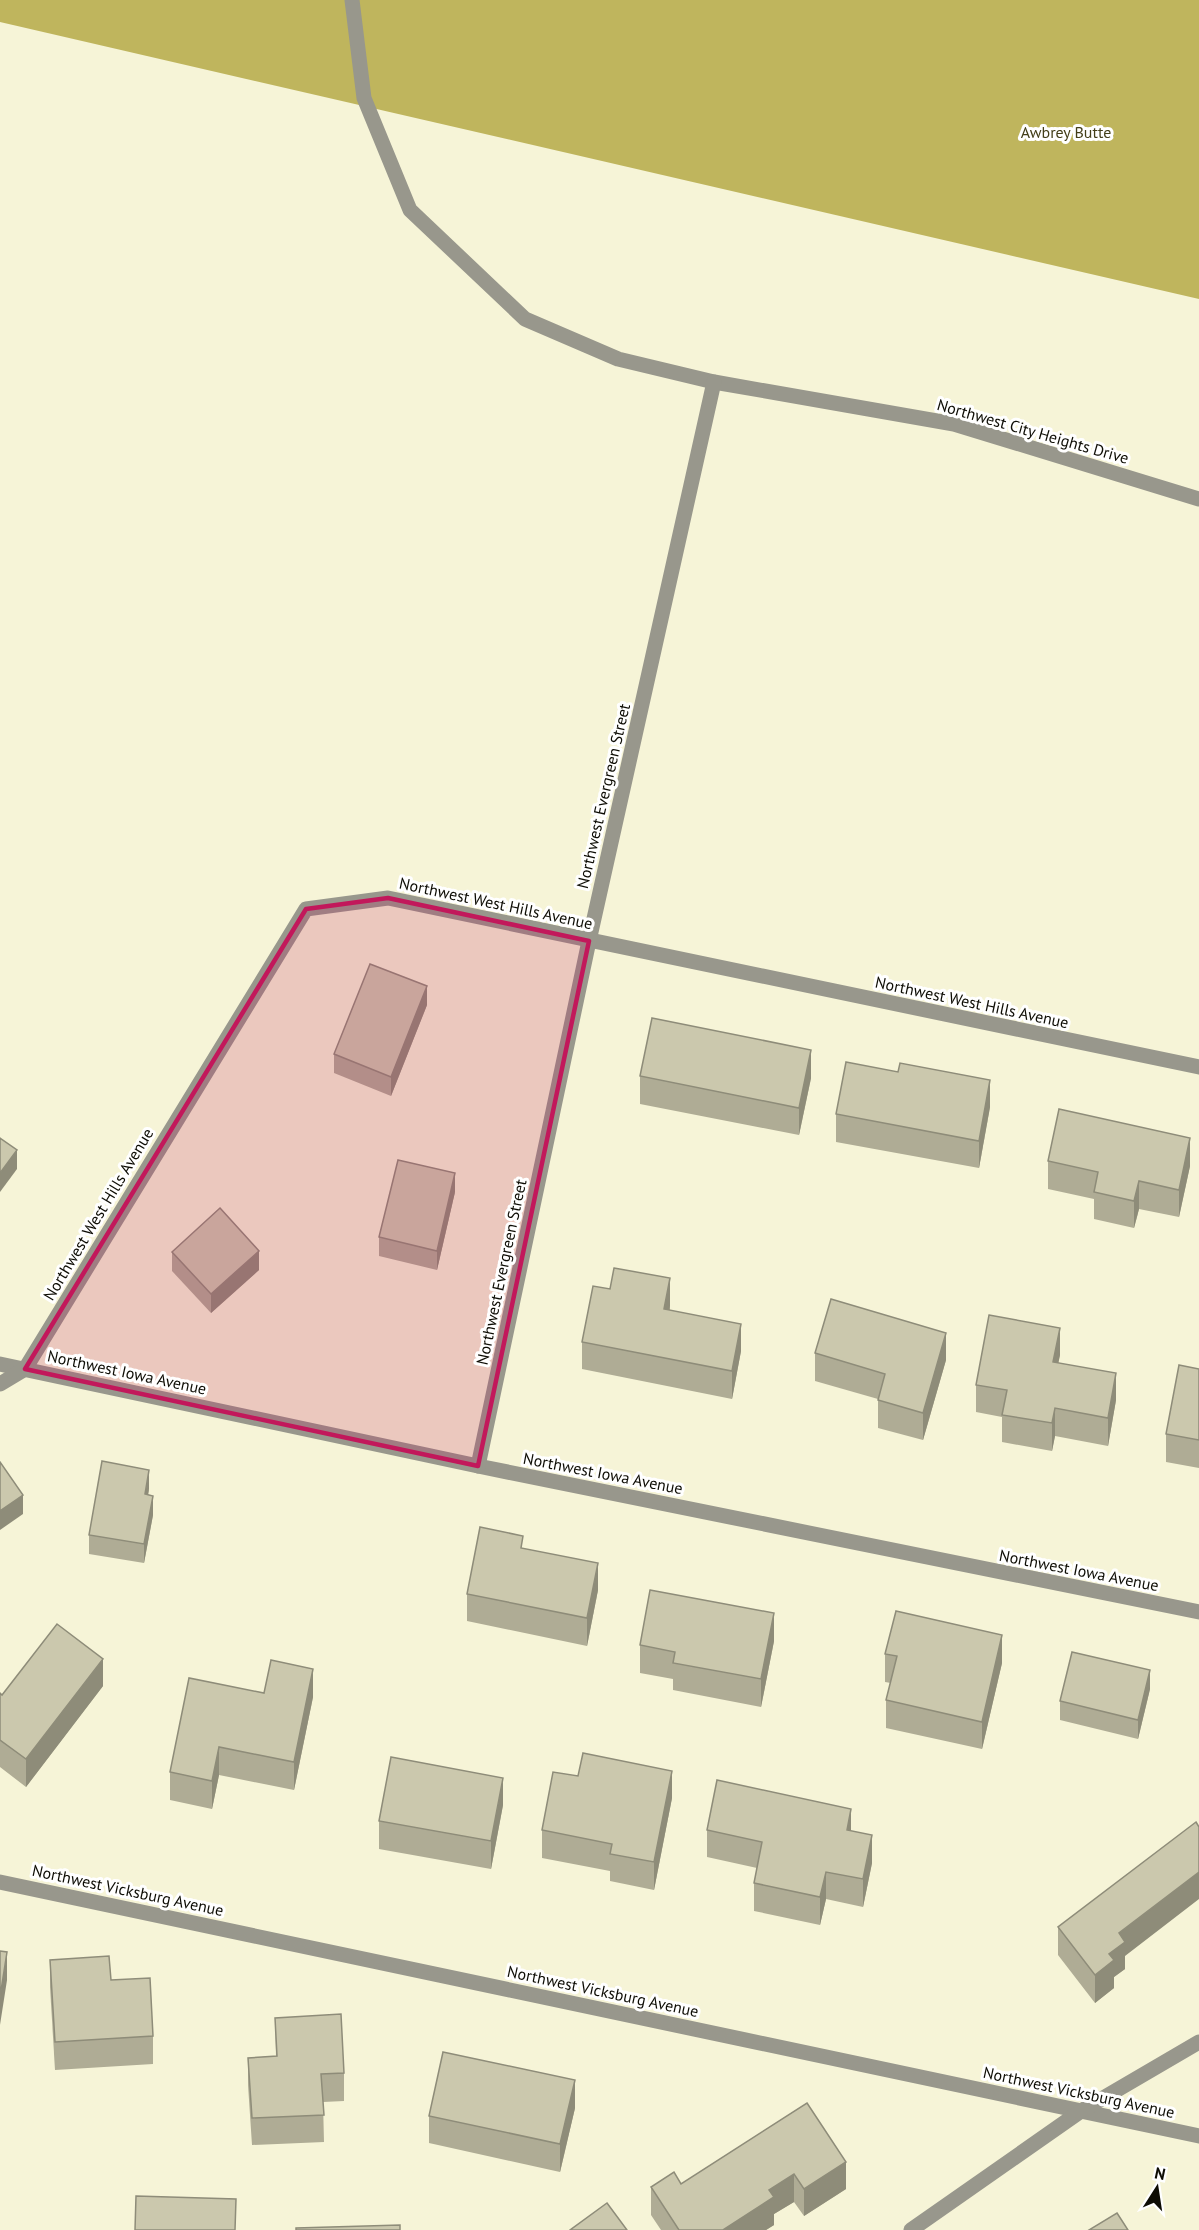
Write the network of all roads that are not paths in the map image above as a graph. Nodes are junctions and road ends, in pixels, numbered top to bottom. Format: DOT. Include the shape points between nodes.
graph roads {
  1 [pos="352,0"];
  2 [pos="714,382"];
  3 [pos="1199,499"];
  4 [pos="588,941"];
  5 [pos="1199,1067"];
  6 [pos="0,1364"];
  7 [pos="25,1369"];
  8 [pos="0,1384"];
  9 [pos="478,1466"];
  10 [pos="1199,1612"];
  11 [pos="0,1881"];
  12 [pos="1199,2042"];
  13 [pos="1082,2111"];
  14 [pos="1199,2136"];
  15 [pos="911,2230"];
  1 -- 2 [label="street, Northwest City Heights Drive" via="364,98 410,210 525,319 618,359"];
  2 -- 3 [label="street, Northwest City Heights Drive" via="954,424"];
  2 -- 4 [label="street, Northwest Evergreen Street"];
  4 -- 5 [label="street, Northwest West Hills Avenue"];
  4 -- 7 [label="street, Northwest West Hills Avenue" via="388,898 306,909"];
  4 -- 9 [label="street, Northwest Evergreen Street"];
  6 -- 7 [label="street, Northwest Iowa Avenue"];
  7 -- 8 [label="street, Northwest West Hills Avenue"];
  7 -- 9 [label="street, Northwest Iowa Avenue"];
  9 -- 10 [label="street, Northwest Iowa Avenue"];
  11 -- 13 [label="street, Northwest Vicksburg Avenue"];
  12 -- 13 [label="street"];
  13 -- 14 [label="street, Northwest Vicksburg Avenue"];
  13 -- 15 [label="street"];
}
